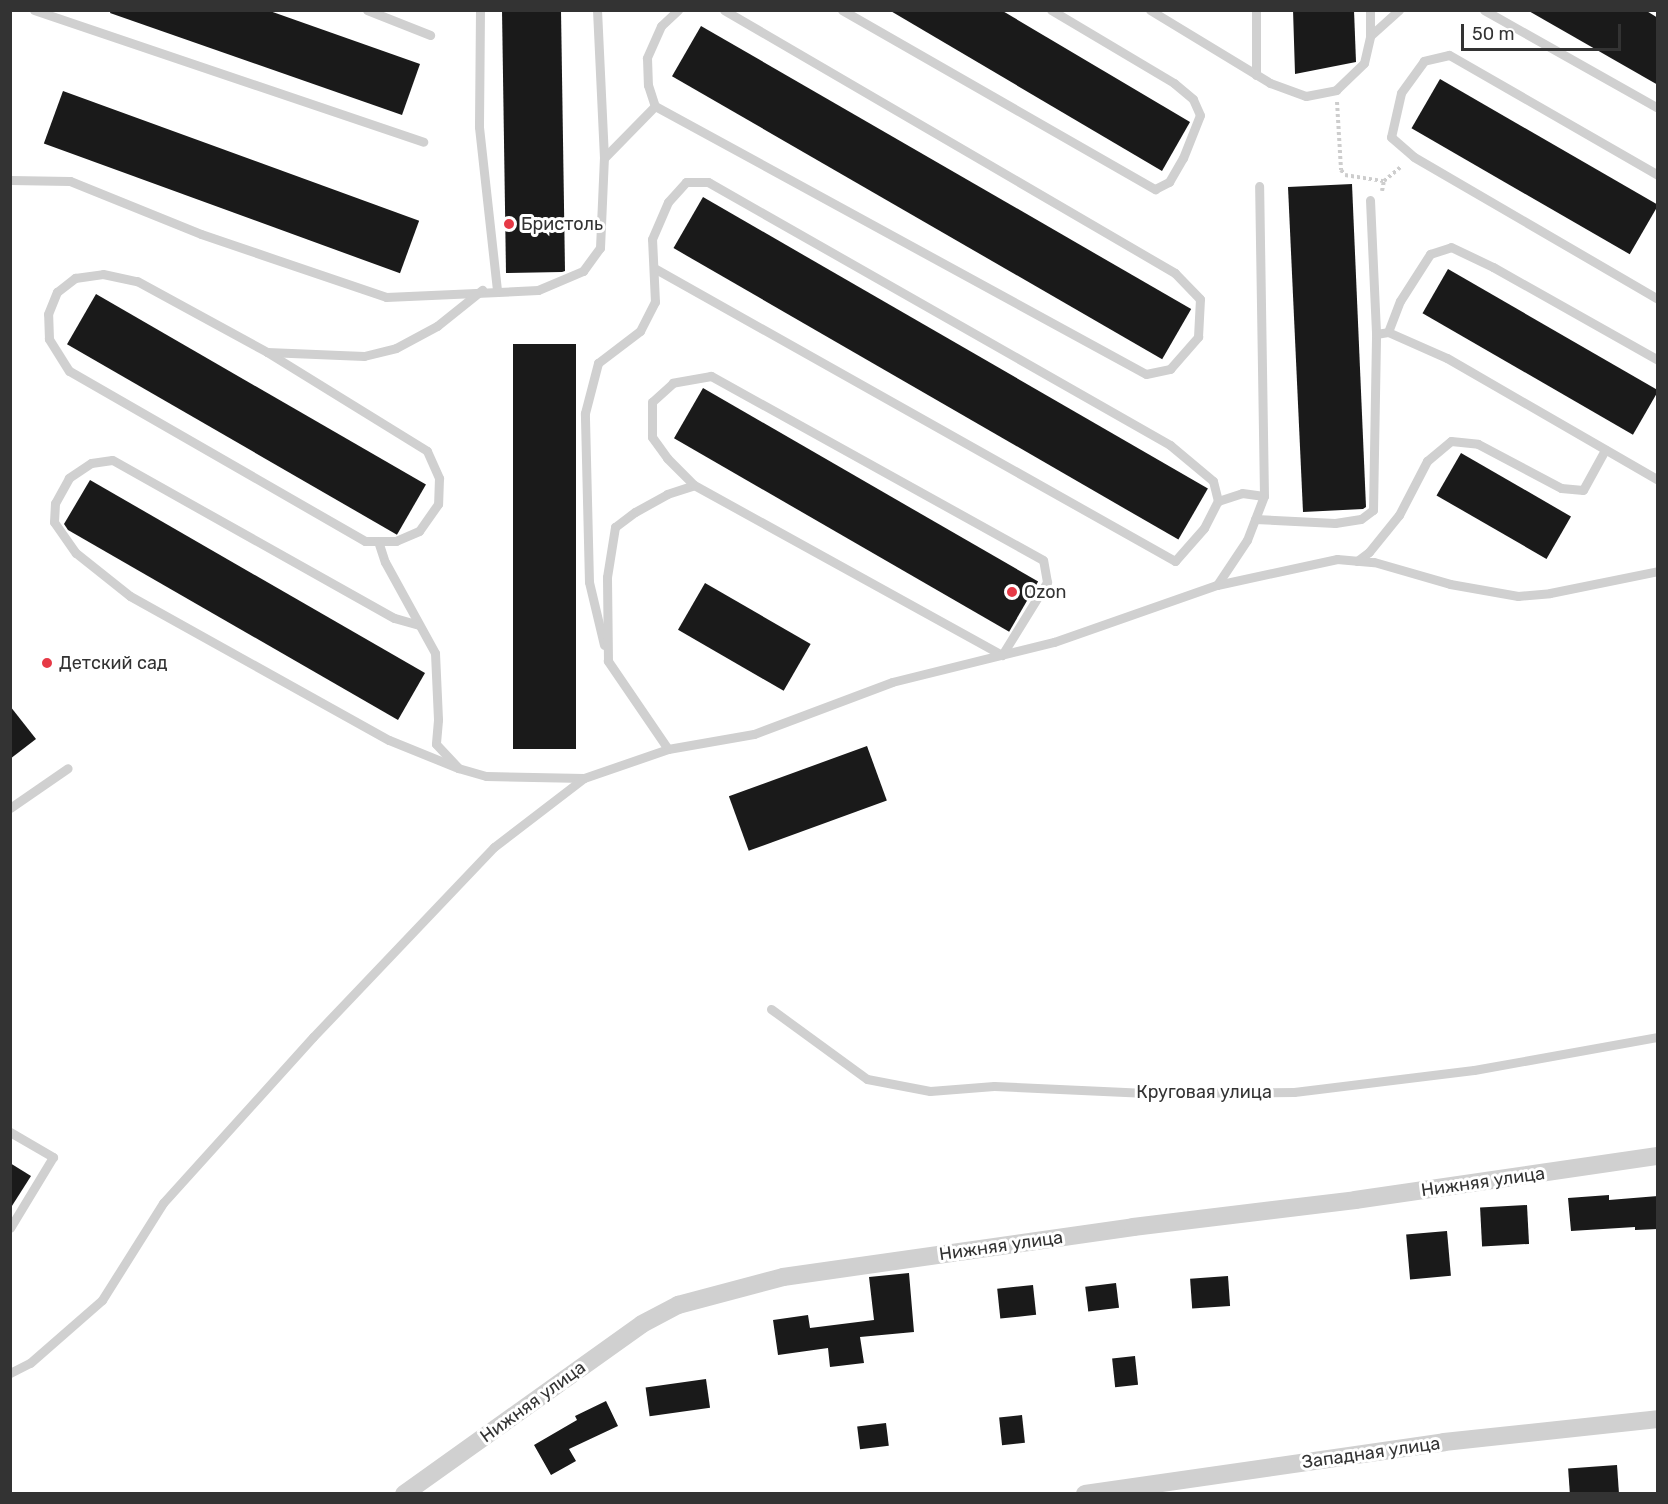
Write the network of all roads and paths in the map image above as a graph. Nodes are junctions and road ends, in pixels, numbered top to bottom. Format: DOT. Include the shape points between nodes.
graph roads {
  1 [pos="34,10"];
  2 [pos="367,10"];
  3 [pos="480,10"];
  4 [pos="597,10"];
  5 [pos="678,10"];
  6 [pos="724,10"];
  7 [pos="842,10"];
  8 [pos="1051,10"];
  9 [pos="1150,10"];
  10 [pos="1256,10"];
  11 [pos="1370,10"];
  12 [pos="1399,10"];
  13 [pos="1484,10"];
  14 [pos="1166,14"];
  15 [pos="430,35"];
  16 [pos="1370,36"];
  17 [pos="1256,75"];
  18 [pos="1336,90"];
  19 [pos="655,106"];
  20 [pos="1658,108"];
  21 [pos="423,142"];
  22 [pos="1414,157"];
  23 [pos="604,158"];
  24 [pos="1658,175"];
  25 [pos="10,180"];
  26 [pos="1259,186"];
  27 [pos="1370,200"];
  28 [pos="654,268"];
  29 [pos="482,290"];
  30 [pos="497,290"];
  31 [pos="1658,299"];
  32 [pos="1388,332"];
  33 [pos="1376,334"];
  34 [pos="267,352"];
  35 [pos="1658,360"];
  36 [pos="1605,450"];
  37 [pos="1658,480"];
  38 [pos="694,485"];
  39 [pos="1264,496"];
  40 [pos="1218,501"];
  41 [pos="1255,519"];
  42 [pos="378,541"];
  43 [pos="1357,561"];
  44 [pos="1658,571"];
  45 [pos="1217,585"];
  46 [pos="419,625"];
  47 [pos="1002,655"];
  48 [pos="608,661"];
  49 [pos="668,749"];
  50 [pos="68,768"];
  51 [pos="458,768"];
  52 [pos="584,778"];
  53 [pos="10,808"];
  54 [pos="771,1009"];
  55 [pos="1658,1037"];
  56 [pos="10,1132"];
  57 [pos="1658,1156"];
  58 [pos="10,1228"];
  59 [pos="10,1373"];
  60 [pos="1658,1419"];
  61 [pos="404,1494"];
  62 [pos="1085,1494"];
  1 -- 21 [label="lane"];
  2 -- 15 [label="lane"];
  3 -- 30 [label="lane" via="479,127"];
  4 -- 23 [label="lane"];
  5 -- 19 [label="lane" via="661,26 648,58 648,85"];
  6 -- 19 [label="lane" via="1175,273 1200,299 1198,337 1170,369 1146,374"];
  7 -- 8 [label="lane" via="1155,189 1169,182 1200,115 1193,99 1174,83"];
  9 -- 14 [label="lane"];
  10 -- 17 [label="lane"];
  11 -- 16 [label="lane"];
  12 -- 16 [label="lane"];
  13 -- 20 [label="lane"];
  14 -- 17 [label="lane"];
  16 -- 18 [label="lane" via="1364,63"];
  17 -- 18 [label="lane" via="1306,96"];
  18 -- 22 [label="path" via="1341,170 1345,175 1384,181"];
  19 -- 23 [label="lane"];
  22 -- 24 [label="lane" via="1391,137 1401,93 1424,61 1449,55"];
  22 -- 31 [label="lane"];
  23 -- 30 [label="lane" via="600,248 583,271 538,290"];
  25 -- 29 [label="lane" via="70,181 201,234 386,297"];
  26 -- 39 [label="lane"];
  27 -- 33 [label="lane"];
  28 -- 40 [label="lane" via="1175,561 1204,528"];
  28 -- 40 [label="lane" via="652,239 668,202 686,182 708,182 1170,445 1213,481"];
  28 -- 48 [label="lane" via="655,302 640,331 598,363 585,413 589,582"];
  29 -- 30 [label="lane"];
  29 -- 34 [label="lane" via="437,326 396,348 364,356"];
  32 -- 33 [label="lane"];
  32 -- 35 [label="lane" via="1400,302 1430,254 1451,248"];
  32 -- 36 [label="lane" via="1447,358"];
  33 -- 41 [label="lane" via="1373,510 1361,519 1335,523"];
  34 -- 42 [label="lane" via="427,451 439,478 438,504 419,531 396,541"];
  34 -- 42 [label="lane" via="137,280 103,274 75,278 57,291 48,314 49,339 69,371 365,541"];
  36 -- 37 [label="lane"];
  36 -- 43 [label="lane" via="1583,490 1561,488 1478,444 1451,441 1427,460 1399,515 1370,552"];
  38 -- 47 [label="lane"];
  38 -- 47 [label="lane" via="652,437 652,402 673,383 711,376 1043,560 1047,582"];
  38 -- 48 [label="lane" via="667,494 615,527 607,577"];
  39 -- 40 [label="lane" via="1242,493"];
  39 -- 41 [label="lane"];
  41 -- 45 [label="lane" via="1247,540"];
  42 -- 46 [label="lane"];
  43 -- 44 [label="lane" via="1518,596"];
  43 -- 45 [label="lane" via="1337,559"];
  45 -- 47 [label="lane" via="1054,642"];
  46 -- 51 [label="lane" via="435,653 436,744"];
  46 -- 51 [label="lane" via="394,618 112,460 91,463 69,478 55,503 54,522 76,553 130,596 390,740"];
  47 -- 49 [label="lane" via="892,682 754,734"];
  48 -- 49 [label="lane"];
  49 -- 52 [label="lane"];
  50 -- 53 [label="lane"];
  51 -- 52 [label="lane" via="486,776"];
  52 -- 59 [label="lane" via="494,847 312,1037 163,1203 102,1300 30,1363"];
  54 -- 55 [label="lane, Круговая улица" via="867,1079 930,1091 994,1086 1147,1093 1294,1092 1474,1070"];
  56 -- 58 [label="lane" via="53,1157"];
  57 -- 61 [label="street, Нижняя улица" via="783,1277 678,1305 642,1324"];
  60 -- 62 [label="street, Западная улица" via="1443,1442"];
}
